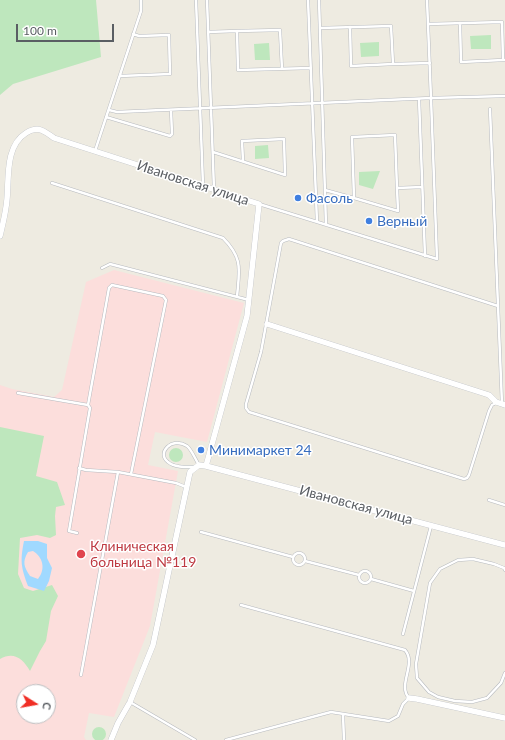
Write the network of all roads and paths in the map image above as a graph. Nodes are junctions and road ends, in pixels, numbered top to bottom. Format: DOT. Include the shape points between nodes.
graph roads {
  1 [pos="141,0"];
  2 [pos="196,0"];
  3 [pos="207,0"];
  4 [pos="308,0"];
  5 [pos="319,0"];
  6 [pos="427,0"];
  7 [pos="460,23"];
  8 [pos="428,24"];
  9 [pos="350,27"];
  10 [pos="320,28"];
  11 [pos="237,31"];
  12 [pos="208,32"];
  13 [pos="133,34"];
  14 [pos="504,60"];
  15 [pos="430,63"];
  16 [pos="393,64"];
  17 [pos="310,68"];
  18 [pos="282,69"];
  19 [pos="120,76"];
  20 [pos="505,96"];
  21 [pos="432,98"];
  22 [pos="419,99"];
  23 [pos="322,103"];
  24 [pos="312,104"];
  25 [pos="200,109"];
  26 [pos="211,109"];
  27 [pos="490,109"];
  28 [pos="109,110"];
  29 [pos="171,110"];
  30 [pos="106,117"];
  31 [pos="95,151"];
  32 [pos="213,152"];
  33 [pos="243,161"];
  34 [pos="52,183"];
  35 [pos="203,186"];
  36 [pos="422,187"];
  37 [pos="397,188"];
  38 [pos="214,190"];
  39 [pos="325,190"];
  40 [pos="354,198"];
  41 [pos="259,204"];
  42 [pos="317,222"];
  43 [pos="326,225"];
  44 [pos="0,236"];
  45 [pos="424,256"];
  46 [pos="102,268"];
  47 [pos="237,297"];
  48 [pos="249,300"];
  49 [pos="498,306"];
  50 [pos="267,324"];
  51 [pos="18,393"];
  52 [pos="501,404"];
  53 [pos="88,405"];
  54 [pos="197,466"];
  55 [pos="206,466"];
  56 [pos="79,468"];
  57 [pos="118,472"];
  58 [pos="131,474"];
  59 [pos="186,488"];
  60 [pos="489,500"];
  61 [pos="505,505"];
  62 [pos="431,525"];
  63 [pos="77,532"];
  64 [pos="201,532"];
  65 [pos="505,544"];
  66 [pos="294,557"];
  67 [pos="305,561"];
  68 [pos="505,570"];
  69 [pos="359,575"];
  70 [pos="371,579"];
  71 [pos="414,591"];
  72 [pos="241,606"];
  73 [pos="403,634"];
  74 [pos="505,672"];
  75 [pos="81,675"];
  76 [pos="409,698"];
  77 [pos="130,702"];
  78 [pos="343,714"];
  79 [pos="505,718"];
  80 [pos="246,736"];
  81 [pos="111,740"];
  82 [pos="195,740"];
  83 [pos="226,740"];
  84 [pos="246,740"];
  85 [pos="344,740"];
  1 -- 13 [label="lane" via="141,11"];
  2 -- 25 [label="lane"];
  3 -- 12 [label="lane"];
  4 -- 17 [label="lane"];
  5 -- 10 [label="lane"];
  6 -- 8 [label="lane"];
  7 -- 8 [label="lane"];
  7 -- 14 [label="lane" via="502,22"];
  7 -- 14 [label="lane" via="461,62"];
  8 -- 15 [label="lane"];
  9 -- 10 [label="lane"];
  9 -- 16 [label="lane" via="391,26"];
  9 -- 16 [label="lane" via="351,66"];
  10 -- 23 [label="lane"];
  11 -- 12 [label="lane"];
  11 -- 18 [label="lane" via="280,30"];
  11 -- 18 [label="lane" via="238,70"];
  12 -- 26 [label="lane"];
  13 -- 19 [label="lane"];
  13 -- 19 [label="lane" via="169,35 170,74"];
  15 -- 16 [label="lane"];
  15 -- 21 [label="lane"];
  17 -- 18 [label="lane"];
  17 -- 24 [label="lane"];
  19 -- 28 [label="lane"];
  20 -- 21 [label="lane"];
  21 -- 22 [label="lane"];
  21 -- 45 [label="lane" via="437,259"];
  22 -- 23 [label="lane"];
  22 -- 36 [label="lane"];
  23 -- 24 [label="lane"];
  23 -- 39 [label="lane"];
  24 -- 26 [label="lane"];
  24 -- 42 [label="lane"];
  25 -- 26 [label="lane"];
  25 -- 29 [label="lane"];
  25 -- 35 [label="lane"];
  26 -- 32 [label="lane"];
  27 -- 49 [label="lane"];
  28 -- 29 [label="lane"];
  28 -- 30 [label="lane"];
  29 -- 30 [label="lane" via="170,136"];
  30 -- 31 [label="lane"];
  31 -- 35 [label="street, Ивановская улица"];
  31 -- 44 [label="street, Ивановская улица" via="54,138 41,130 33,129 25,133 12,152 5,218"];
  32 -- 33 [label="lane"];
  32 -- 38 [label="lane"];
  33 -- 33 [label="lane" via="285,175 284,139 242,141"];
  34 -- 47 [label="lane" via="223,238 231,246 240,263"];
  35 -- 38 [label="street, Ивановская улица"];
  36 -- 37 [label="lane"];
  36 -- 45 [label="lane"];
  37 -- 40 [label="lane" via="398,211"];
  37 -- 40 [label="lane" via="395,135 352,137"];
  38 -- 41 [label="street, Ивановская улица"];
  39 -- 40 [label="lane"];
  39 -- 43 [label="lane"];
  41 -- 42 [label="lane"];
  41 -- 48 [label="street, Ивановская улица"];
  42 -- 43 [label="lane"];
  43 -- 45 [label="lane"];
  46 -- 47 [label="lane" via="110,264"];
  47 -- 48 [label="lane"];
  48 -- 55 [label="street, Ивановская улица" via="245,326"];
  49 -- 50 [label="lane" via="288,239 282,243"];
  49 -- 52 [label="lane"];
  50 -- 52 [label="street" via="489,395"];
  50 -- 52 [label="lane" via="246,404 250,412 464,479 469,475 489,411 492,405"];
  51 -- 53 [label="lane"];
  53 -- 56 [label="lane" via="90,408"];
  53 -- 58 [label="lane" via="109,288 112,285 163,296 166,300"];
  54 -- 54 [label="lane" via="186,445 175,443 166,446 164,454 168,462 176,466"];
  54 -- 55 [label="street, Ивановская улица"];
  54 -- 59 [label="street" via="190,472"];
  55 -- 62 [label="street, Ивановская улица"];
  56 -- 57 [label="lane"];
  56 -- 63 [label="lane" via="69,531"];
  57 -- 58 [label="lane"];
  57 -- 75 [label="lane"];
  58 -- 59 [label="lane" via="176,483"];
  59 -- 77 [label="street" via="158,627"];
  60 -- 61 [label="lane"];
  62 -- 65 [label="street, Ивановская улица"];
  62 -- 71 [label="lane"];
  64 -- 66 [label="lane"];
  66 -- 67 [label="lane" via="301,553 306,558"];
  66 -- 67 [label="lane" via="293,561 298,565"];
  67 -- 69 [label="lane"];
  68 -- 74 [label="lane" via="494,564 473,559 458,560 440,569 430,583 416,664 417,678 429,692 455,701 472,702 486,698 500,683"];
  69 -- 70 [label="lane" via="363,583"];
  69 -- 70 [label="lane" via="367,571 370,572"];
  70 -- 71 [label="lane"];
  71 -- 73 [label="lane"];
  72 -- 76 [label="lane" via="405,650 409,654 405,686"];
  76 -- 78 [label="lane" via="398,716 390,721"];
  76 -- 79 [label="street"];
  77 -- 81 [label="street"];
  77 -- 82 [label="lane"];
  78 -- 80 [label="lane" via="331,712"];
  78 -- 85 [label="lane"];
  80 -- 83 [label="lane"];
  80 -- 84 [label="lane"];
}
